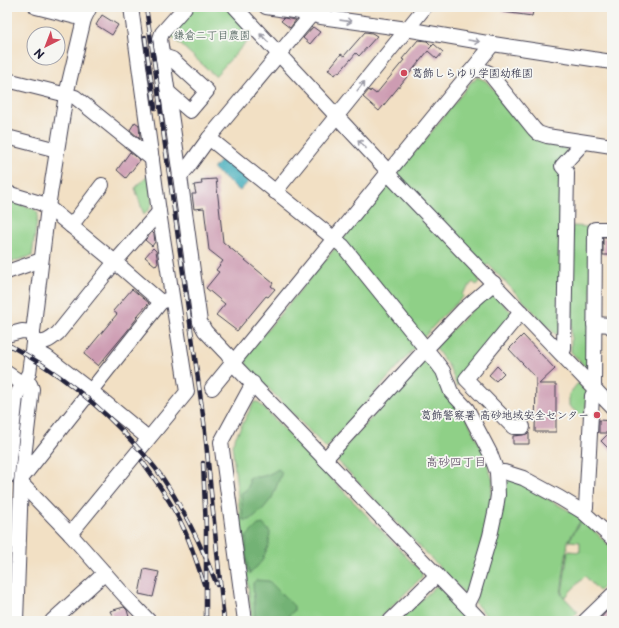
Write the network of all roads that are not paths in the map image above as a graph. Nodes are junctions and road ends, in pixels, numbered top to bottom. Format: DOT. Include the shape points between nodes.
graph roads {
  1 [pos="36,7"];
  2 [pos="131,7"];
  3 [pos="185,7"];
  4 [pos="235,7"];
  5 [pos="266,7"];
  6 [pos="425,7"];
  7 [pos="315,11"];
  8 [pos="87,13"];
  9 [pos="407,29"];
  10 [pos="493,44"];
  11 [pos="279,54"];
  12 [pos="163,56"];
  13 [pos="612,62"];
  14 [pos="470,72"];
  15 [pos="7,80"];
  16 [pos="168,92"];
  17 [pos="66,95"];
  18 [pos="337,116"];
  19 [pos="7,137"];
  20 [pos="209,138"];
  21 [pos="584,142"];
  22 [pos="612,146"];
  23 [pos="57,150"];
  24 [pos="152,159"];
  25 [pos="388,172"];
  26 [pos="182,174"];
  27 [pos="102,185"];
  28 [pos="275,192"];
  29 [pos="7,193"];
  30 [pos="48,207"];
  31 [pos="159,212"];
  32 [pos="70,226"];
  33 [pos="612,229"];
  34 [pos="334,238"];
  35 [pos="41,260"];
  36 [pos="115,262"];
  37 [pos="7,272"];
  38 [pos="494,283"];
  39 [pos="167,299"];
  40 [pos="521,312"];
  41 [pos="594,324"];
  42 [pos="612,328"];
  43 [pos="7,335"];
  44 [pos="33,342"];
  45 [pos="426,349"];
  46 [pos="561,353"];
  47 [pos="233,362"];
  48 [pos="7,373"];
  49 [pos="24,382"];
  50 [pos="253,383"];
  51 [pos="212,388"];
  52 [pos="595,389"];
  53 [pos="91,391"];
  54 [pos="612,407"];
  55 [pos="523,427"];
  56 [pos="148,438"];
  57 [pos="325,459"];
  58 [pos="7,467"];
  59 [pos="497,472"];
  60 [pos="21,481"];
  61 [pos="583,512"];
  62 [pos="70,534"];
  63 [pos="612,538"];
  64 [pos="105,573"];
  65 [pos="437,575"];
  66 [pos="612,595"];
  67 [pos="467,606"];
  68 [pos="16,621"];
  69 [pos="52,621"];
  70 [pos="149,621"];
  71 [pos="245,621"];
  72 [pos="390,621"];
  73 [pos="481,621"];
  74 [pos="584,621"];
  1 -- 8 [label="street"];
  2 -- 24 [label="street"];
  3 -- 12 [label="street" via="161,36"];
  11 -- 4 [label="street, one-way"];
  5 -- 7 [label="street" via="300,12"];
  6 -- 9 [label="street"];
  7 -- 9 [label="street, one-way" via="321,17"];
  7 -- 11 [label="street"];
  8 -- 17 [label="street"];
  9 -- 10 [label="street, one-way"];
  18 -- 9 [label="street, one-way"];
  10 -- 13 [label="street"];
  10 -- 14 [label="street"];
  11 -- 18 [label="street"];
  11 -- 20 [label="street"];
  12 -- 16 [label="street"];
  12 -- 16 [label="street" via="172,60 207,91 190,111"];
  14 -- 21 [label="street" via="478,69 489,73 538,133"];
  14 -- 25 [label="street"];
  15 -- 17 [label="street"];
  16 -- 26 [label="street"];
  17 -- 23 [label="street"];
  17 -- 24 [label="street" via="75,97"];
  25 -- 18 [label="street, one-way"];
  18 -- 28 [label="street"];
  19 -- 23 [label="street"];
  20 -- 26 [label="street"];
  20 -- 28 [label="street"];
  21 -- 22 [label="street"];
  21 -- 46 [label="street" via="562,166 567,172 564,349"];
  23 -- 30 [label="street"];
  24 -- 31 [label="street"];
  25 -- 34 [label="street"];
  25 -- 38 [label="street"];
  26 -- 47 [label="street" via="200,322"];
  27 -- 32 [label="street"];
  28 -- 34 [label="street"];
  29 -- 30 [label="street"];
  30 -- 32 [label="street"];
  30 -- 35 [label="street"];
  31 -- 36 [label="street"];
  31 -- 39 [label="street"];
  32 -- 36 [label="street"];
  33 -- 41 [label="street" via="595,229"];
  34 -- 45 [label="street"];
  34 -- 47 [label="street"];
  35 -- 37 [label="street"];
  35 -- 44 [label="street"];
  36 -- 39 [label="street"];
  36 -- 44 [label="street" via="58,333 50,340"];
  38 -- 40 [label="street"];
  38 -- 45 [label="street" via="462,310"];
  39 -- 53 [label="street"];
  39 -- 56 [label="street" via="187,392"];
  40 -- 46 [label="street"];
  40 -- 55 [label="street" via="466,379 513,427"];
  41 -- 42 [label="street" via="612,325"];
  41 -- 52 [label="street"];
  43 -- 44 [label="street" via="22,331"];
  44 -- 49 [label="street" via="29,373"];
  44 -- 53 [label="street" via="38,352"];
  45 -- 57 [label="street"];
  45 -- 59 [label="street" via="443,371 451,392 467,409"];
  46 -- 52 [label="street"];
  47 -- 50 [label="street"];
  47 -- 51 [label="street"];
  48 -- 49 [label="street"];
  49 -- 58 [label="street" via="16,396"];
  49 -- 60 [label="street" via="30,384 32,389"];
  50 -- 57 [label="street"];
  50 -- 71 [label="street" via="221,442"];
  52 -- 54 [label="street"];
  52 -- 61 [label="street" via="592,396 586,507"];
  53 -- 56 [label="street"];
  53 -- 60 [label="street"];
  56 -- 62 [label="street"];
  57 -- 65 [label="street"];
  59 -- 61 [label="street" via="523,478"];
  59 -- 67 [label="street" via="498,495 490,536"];
  60 -- 62 [label="street"];
  60 -- 68 [label="street"];
  61 -- 63 [label="street"];
  62 -- 64 [label="street"];
  64 -- 69 [label="street"];
  64 -- 70 [label="street"];
  65 -- 67 [label="street"];
  65 -- 72 [label="street"];
  66 -- 74 [label="street"];
  67 -- 73 [label="street"];
}
